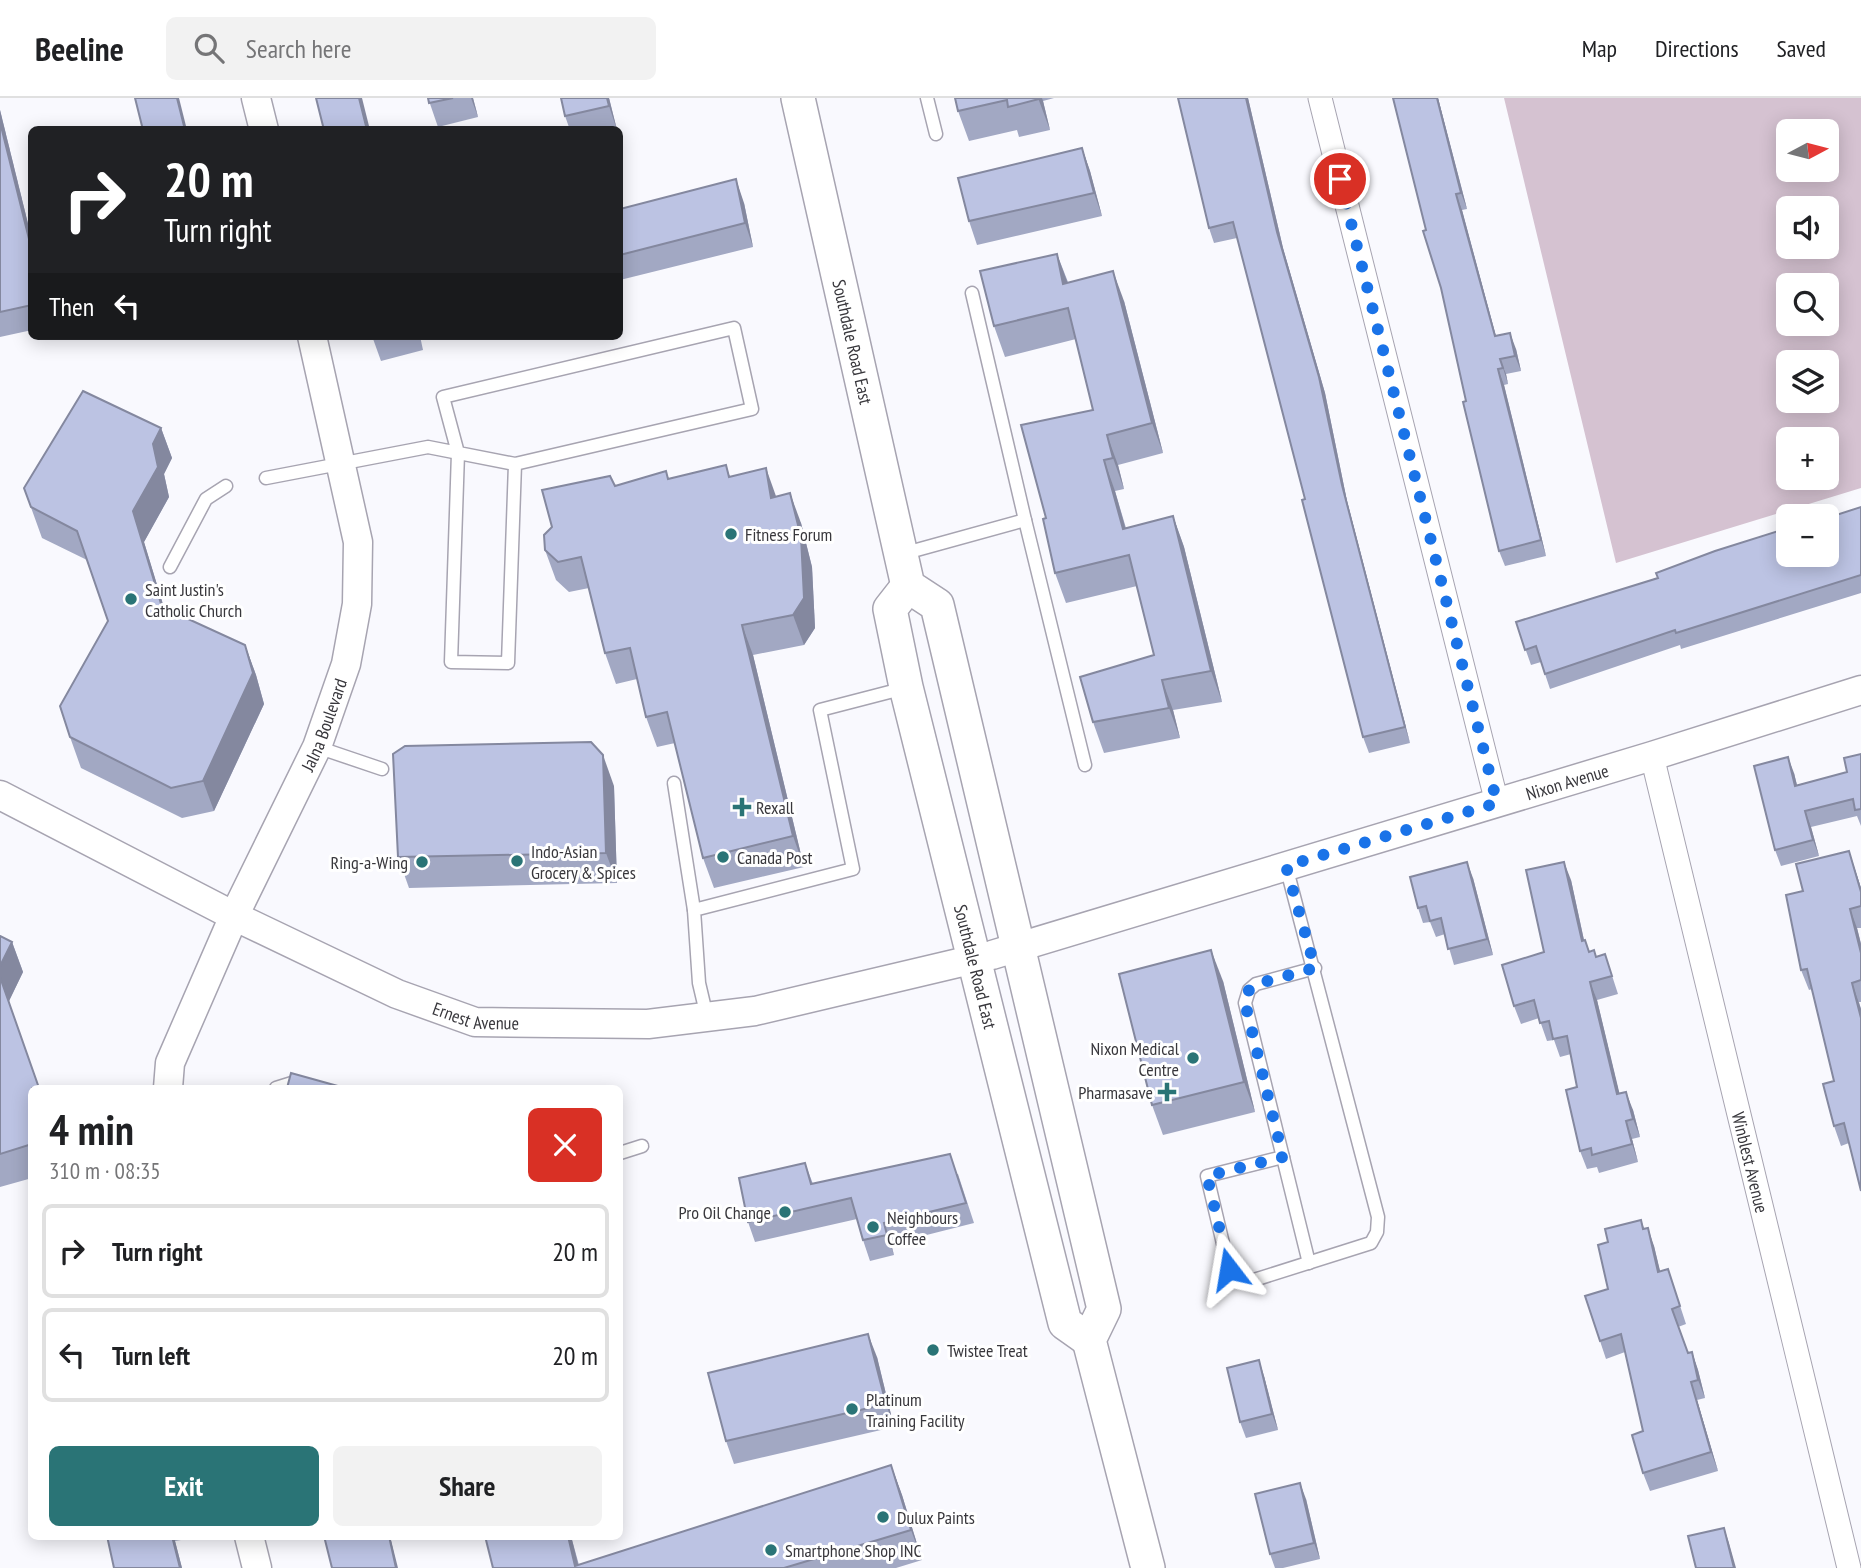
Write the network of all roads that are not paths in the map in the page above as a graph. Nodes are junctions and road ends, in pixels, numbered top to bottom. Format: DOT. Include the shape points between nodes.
graph roads {
  1 [pos="256,98"];
  2 [pos="798,98"];
  3 [pos="927,98"];
  4 [pos="1320,98"];
  5 [pos="263,126"];
  6 [pos="936,134"];
  7 [pos="972,293"];
  8 [pos="314,340"];
  9 [pos="458,453"];
  10 [pos="341,464"];
  11 [pos="515,464"];
  12 [pos="265,478"];
  13 [pos="226,486"];
  14 [pos="1025,520"];
  15 [pos="901,554"];
  16 [pos="170,567"];
  17 [pos="908,586"];
  18 [pos="906,687"];
  19 [pos="1861,690"];
  20 [pos="317,747"];
  21 [pos="1652,756"];
  22 [pos="1085,765"];
  23 [pos="382,769"];
  24 [pos="674,783"];
  25 [pos="0,795"];
  26 [pos="1497,803"];
  27 [pos="1286,866"];
  28 [pos="694,910"];
  29 [pos="234,916"];
  30 [pos="994,954"];
  31 [pos="1315,968"];
  32 [pos="707,1017"];
  33 [pos="167,1085"];
  34 [pos="642,1146"];
  35 [pos="623,1152"];
  36 [pos="1283,1157"];
  37 [pos="1309,1263"];
  38 [pos="1089,1340"];
  39 [pos="250,1540"];
  40 [pos="257,1568"];
  41 [pos="1148,1568"];
  42 [pos="1849,1568"];
  1 -- 5 [label="street"];
  2 -- 15 [label="main road, Southdale Road East"];
  3 -- 6 [label="lane"];
  4 -- 26 [label="street"];
  7 -- 14 [label="lane"];
  8 -- 10 [label="street, Jalna Boulevard"];
  9 -- 10 [label="lane" via="428,447"];
  9 -- 11 [label="lane"];
  9 -- 11 [label="lane" via="451,663 508,663"];
  9 -- 11 [label="lane" via="443,397 734,328 752,409"];
  10 -- 12 [label="lane"];
  10 -- 20 [label="street, Jalna Boulevard" via="358,542 357,604 346,664"];
  13 -- 16 [label="lane" via="206,499"];
  14 -- 15 [label="lane"];
  14 -- 22 [label="lane"];
  15 -- 17 [label="main road, Southdale Road East"];
  17 -- 18 [label="main road, Southdale Road East" via="890,609"];
  17 -- 30 [label="main road, Southdale Road East" via="937,605"];
  18 -- 28 [label="lane" via="820,710 853,869"];
  18 -- 30 [label="main road, Southdale Road East"];
  19 -- 21 [label="street, Nixon Avenue"];
  20 -- 23 [label="lane"];
  20 -- 29 [label="street, Jalna Boulevard"];
  21 -- 26 [label="street, Nixon Avenue"];
  21 -- 42 [label="street, Winblest Avenue"];
  24 -- 28 [label="lane"];
  25 -- 29 [label="street, Ernest Avenue"];
  26 -- 27 [label="street, Nixon Avenue"];
  27 -- 30 [label="street, Nixon Avenue"];
  27 -- 31 [label="lane"];
  28 -- 32 [label="lane" via="699,982"];
  29 -- 32 [label="street, Ernest Avenue" via="397,994 475,1022 648,1024"];
  29 -- 33 [label="street, Jalna Boulevard" via="170,1063"];
  30 -- 32 [label="street, Ernest Avenue" via="755,1012"];
  30 -- 38 [label="main road, Southdale Road East" via="1065,1323"];
  30 -- 38 [label="main road, Southdale Road East" via="1104,1310"];
  31 -- 36 [label="lane" via="1256,984 1245,1003"];
  31 -- 37 [label="lane" via="1378,1217 1371,1244"];
  34 -- 35 [label="lane"];
  36 -- 37 [label="lane"];
  36 -- 37 [label="lane" via="1207,1176 1229,1269 1238,1279 1254,1280"];
  38 -- 41 [label="main road"];
  39 -- 40 [label="street"];
}
